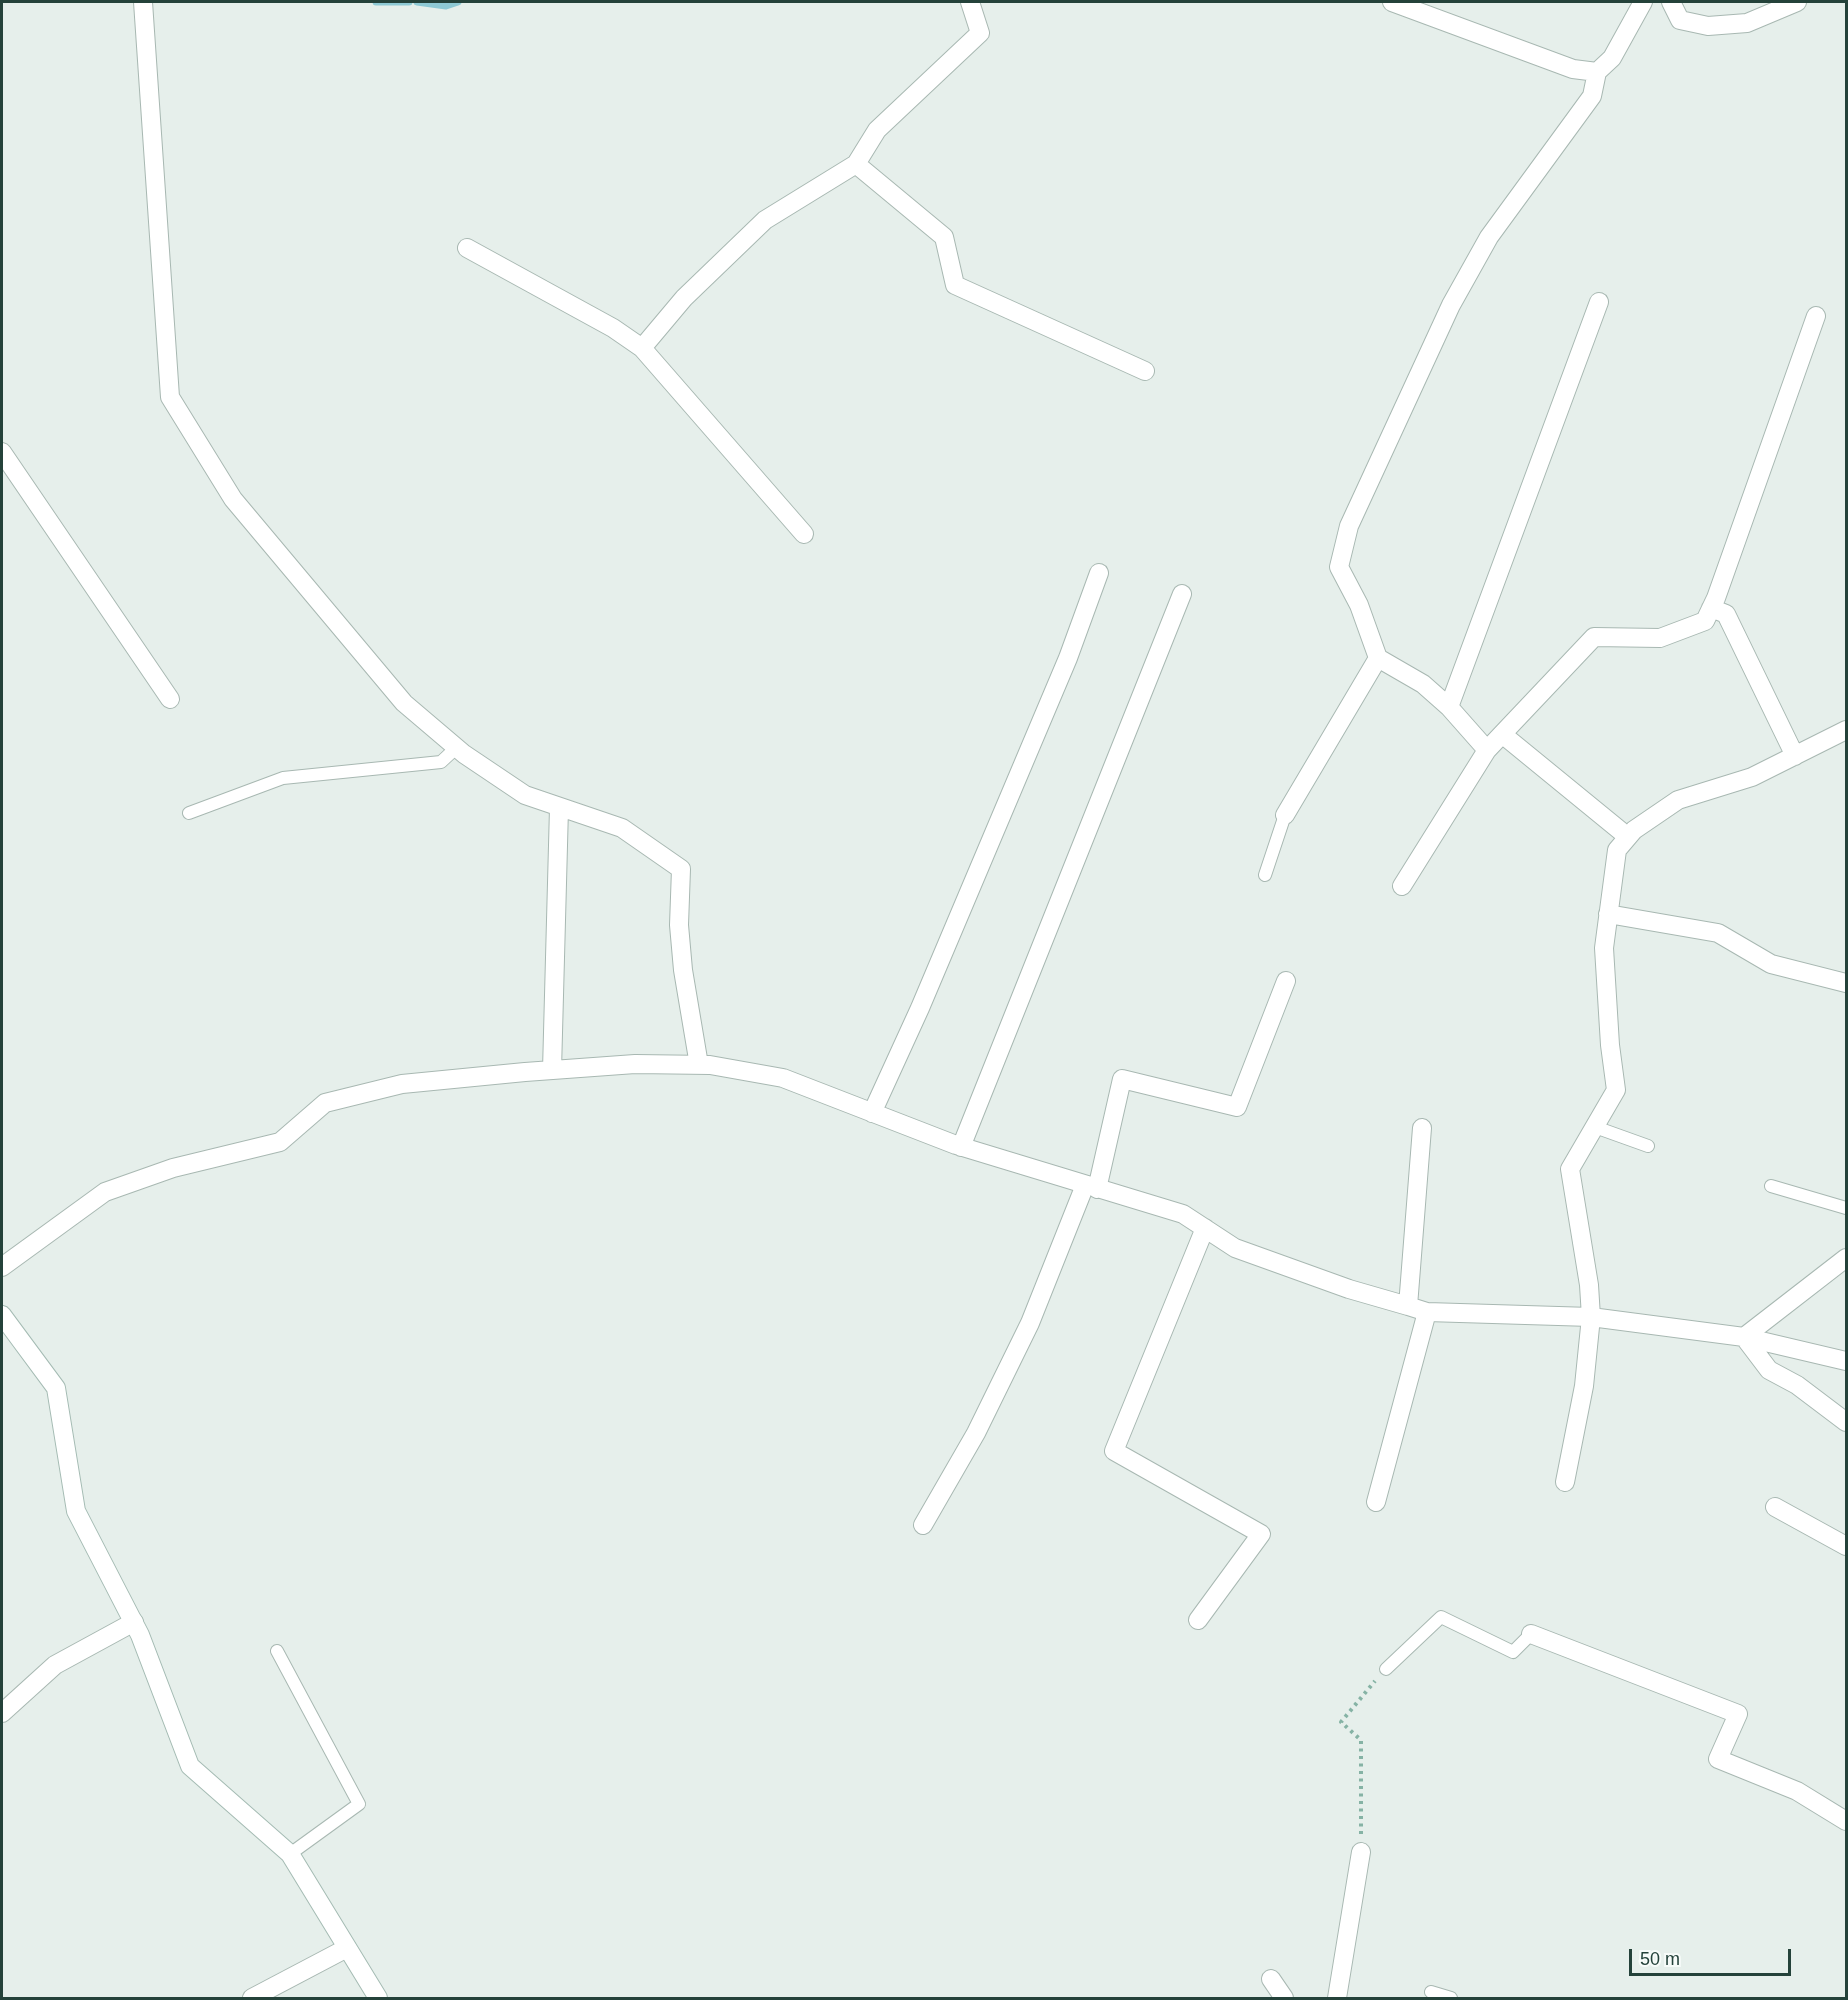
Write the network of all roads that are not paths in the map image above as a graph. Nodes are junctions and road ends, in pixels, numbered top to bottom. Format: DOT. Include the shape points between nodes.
graph roads {
  1 [pos="143,2"];
  2 [pos="970,2"];
  3 [pos="1392,2"];
  4 [pos="1643,2"];
  5 [pos="1671,2"];
  6 [pos="1797,2"];
  7 [pos="1597,72"];
  8 [pos="856,164"];
  9 [pos="467,248"];
  10 [pos="1599,302"];
  11 [pos="1816,316"];
  12 [pos="642,348"];
  13 [pos="1145,371"];
  14 [pos="2,452"];
  15 [pos="804,534"];
  16 [pos="1099,573"];
  17 [pos="1182,594"];
  18 [pos="1711,608"];
  19 [pos="1378,658"];
  20 [pos="170,699"];
  21 [pos="1449,707"];
  22 [pos="1846,730"];
  23 [pos="1502,734"];
  24 [pos="456,748"];
  25 [pos="1487,750"];
  26 [pos="1795,756"];
  27 [pos="559,808"];
  28 [pos="189,813"];
  29 [pos="1285,815"];
  30 [pos="1628,837"];
  31 [pos="1265,875"];
  32 [pos="1402,886"];
  33 [pos="1608,914"];
  34 [pos="1286,981"];
  35 [pos="1846,983"];
  36 [pos="699,1065"];
  37 [pos="552,1070"];
  38 [pos="872,1113"];
  39 [pos="1595,1126"];
  40 [pos="1422,1128"];
  41 [pos="1648,1146"];
  42 [pos="961,1147"];
  43 [pos="1771,1186"];
  44 [pos="1091,1187"];
  45 [pos="1846,1208"];
  46 [pos="1205,1228"];
  47 [pos="1846,1258"];
  48 [pos="2,1267"];
  49 [pos="1408,1306"];
  50 [pos="1427,1312"];
  51 [pos="2,1314"];
  52 [pos="1591,1317"];
  53 [pos="1744,1337"];
  54 [pos="1846,1361"];
  55 [pos="1846,1422"];
  56 [pos="1565,1482"];
  57 [pos="1376,1502"];
  58 [pos="1775,1507"];
  59 [pos="922,1525"];
  60 [pos="1846,1546"];
  61 [pos="1198,1620"];
  62 [pos="134,1622"];
  63 [pos="1531,1634"];
  64 [pos="277,1651"];
  65 [pos="1386,1669"];
  66 [pos="2,1713"];
  67 [pos="1846,1821"];
  68 [pos="1361,1852"];
  69 [pos="290,1854"];
  70 [pos="347,1948"];
  71 [pos="1271,1979"];
  72 [pos="1431,1992"];
  73 [pos="252,1998"];
  74 [pos="378,1998"];
  75 [pos="1284,1998"];
  76 [pos="1336,1998"];
  77 [pos="1451,1998"];
  1 -- 24 [label="street" via="170,397 233,499 404,703"];
  2 -- 8 [label="street" via="980,33 877,130"];
  3 -- 7 [label="street" via="1573,69"];
  4 -- 7 [label="street" via="1612,58"];
  5 -- 6 [label="street" via="1680,20 1708,26 1747,22"];
  7 -- 19 [label="street" via="1592,96 1489,237 1450,305 1349,526 1339,567 1359,606"];
  8 -- 12 [label="street" via="765,220 684,298"];
  8 -- 13 [label="street" via="944,237 955,285"];
  9 -- 12 [label="street" via="614,328"];
  10 -- 21 [label="street"];
  11 -- 18 [label="street"];
  12 -- 15 [label="street"];
  14 -- 20 [label="street"];
  16 -- 38 [label="street" via="1068,658"];
  17 -- 42 [label="street"];
  18 -- 23 [label="street" via="1705,621 1660,638 1594,637"];
  18 -- 26 [label="street" via="1726,614"];
  19 -- 21 [label="street" via="1423,684"];
  19 -- 29 [label="street"];
  21 -- 25 [label="street"];
  22 -- 26 [label="street"];
  23 -- 25 [label="street"];
  23 -- 30 [label="street"];
  24 -- 27 [label="street" via="525,795"];
  24 -- 28 [label="lane" via="441,762 284,778"];
  25 -- 32 [label="street"];
  26 -- 30 [label="street" via="1752,777 1678,800"];
  27 -- 36 [label="street" via="622,828 681,869 680,936"];
  27 -- 37 [label="street"];
  29 -- 31 [label="lane"];
  30 -- 33 [label="street" via="1617,850"];
  33 -- 35 [label="street" via="1718,933 1771,964"];
  33 -- 39 [label="street" via="1604,948 1616,1090"];
  34 -- 44 [label="street" via="1238,1107 1122,1079"];
  36 -- 37 [label="street" via="634,1064"];
  36 -- 38 [label="street" via="783,1078"];
  37 -- 48 [label="street" via="402,1084 325,1103 280,1142 173,1168 105,1192"];
  38 -- 42 [label="street"];
  39 -- 41 [label="lane"];
  39 -- 52 [label="street" via="1570,1169"];
  40 -- 49 [label="street"];
  42 -- 44 [label="street"];
  43 -- 45 [label="lane"];
  44 -- 46 [label="street" via="1183,1214"];
  44 -- 59 [label="street" via="976,1433"];
  46 -- 49 [label="street" via="1235,1248 1349,1290"];
  46 -- 61 [label="street" via="1114,1451 1261,1534"];
  47 -- 53 [label="street"];
  49 -- 50 [label="street"];
  50 -- 52 [label="street"];
  50 -- 57 [label="street"];
  51 -- 62 [label="street" via="56,1388 76,1511"];
  52 -- 53 [label="street"];
  52 -- 56 [label="street" via="1584,1386"];
  53 -- 54 [label="street"];
  53 -- 55 [label="street" via="1769,1370"];
  58 -- 60 [label="street"];
  62 -- 66 [label="street" via="55,1665"];
  62 -- 69 [label="street" via="190,1766"];
  63 -- 65 [label="lane" via="1513,1652 1441,1617"];
  63 -- 67 [label="street" via="1738,1714 1718,1759 1797,1791"];
  64 -- 69 [label="lane" via="359,1804"];
  68 -- 76 [label="street"];
  69 -- 70 [label="street"];
  70 -- 73 [label="street"];
  70 -- 74 [label="street"];
  71 -- 75 [label="street"];
  72 -- 77 [label="lane"];
}
